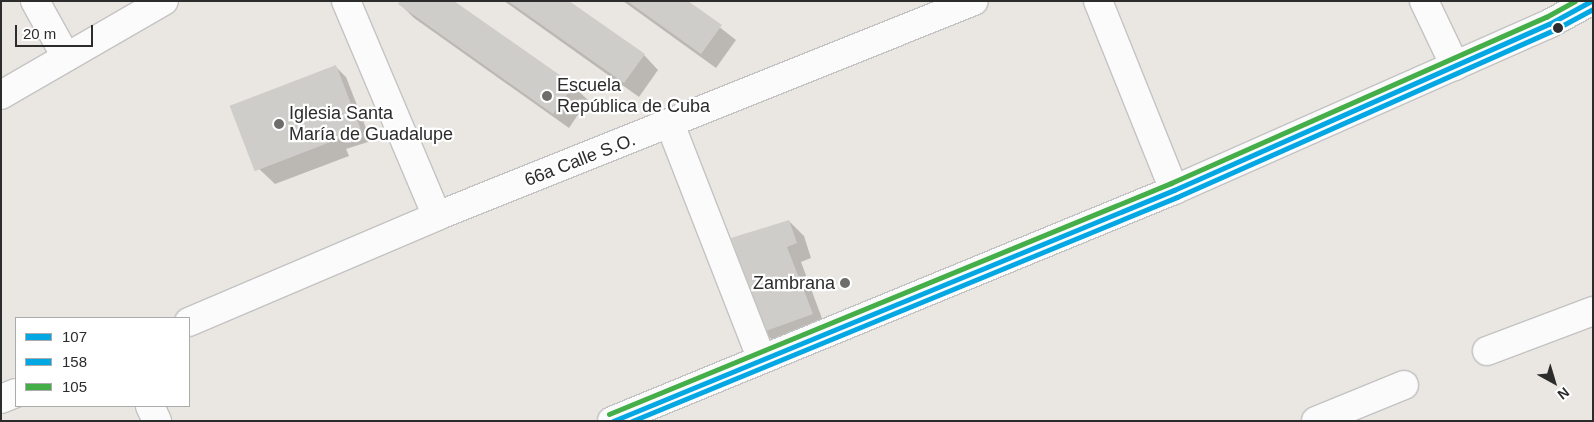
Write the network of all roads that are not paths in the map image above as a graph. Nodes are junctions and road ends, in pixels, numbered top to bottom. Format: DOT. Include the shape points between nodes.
graph roads {
  1 [pos="35,1"];
  2 [pos="164,1"];
  3 [pos="346,1"];
  4 [pos="974,1"];
  5 [pos="1098,1"];
  6 [pos="1424,1"];
  7 [pos="1591,1"];
  8 [pos="66,57"];
  9 [pos="1455,66"];
  10 [pos="1,95"];
  11 [pos="670,124"];
  12 [pos="1174,190"];
  13 [pos="437,216"];
  14 [pos="1593,311"];
  15 [pos="190,322"];
  16 [pos="1487,352"];
  17 [pos="761,358"];
  18 [pos="1404,385"];
  19 [pos="15,393"];
  20 [pos="1,399"];
  21 [pos="150,407"];
  22 [pos="157,421"];
  23 [pos="612,421"];
  24 [pos="1316,421"];
  1 -- 8 [label="street"];
  2 -- 8 [label="street"];
  3 -- 13 [label="street"];
  4 -- 11 [label="street, 66a Calle S.O."];
  5 -- 12 [label="street"];
  6 -- 9 [label="street"];
  7 -- 9 [label="street"];
  8 -- 10 [label="street"];
  9 -- 12 [label="street"];
  11 -- 13 [label="street, 66a Calle S.O."];
  11 -- 17 [label="street"];
  12 -- 17 [label="street"];
  13 -- 15 [label="street, 66a Calle S.O."];
  14 -- 16 [label="street"];
  17 -- 23 [label="street"];
  18 -- 24 [label="street"];
  19 -- 20 [label="street"];
  21 -- 22 [label="street"];
}
